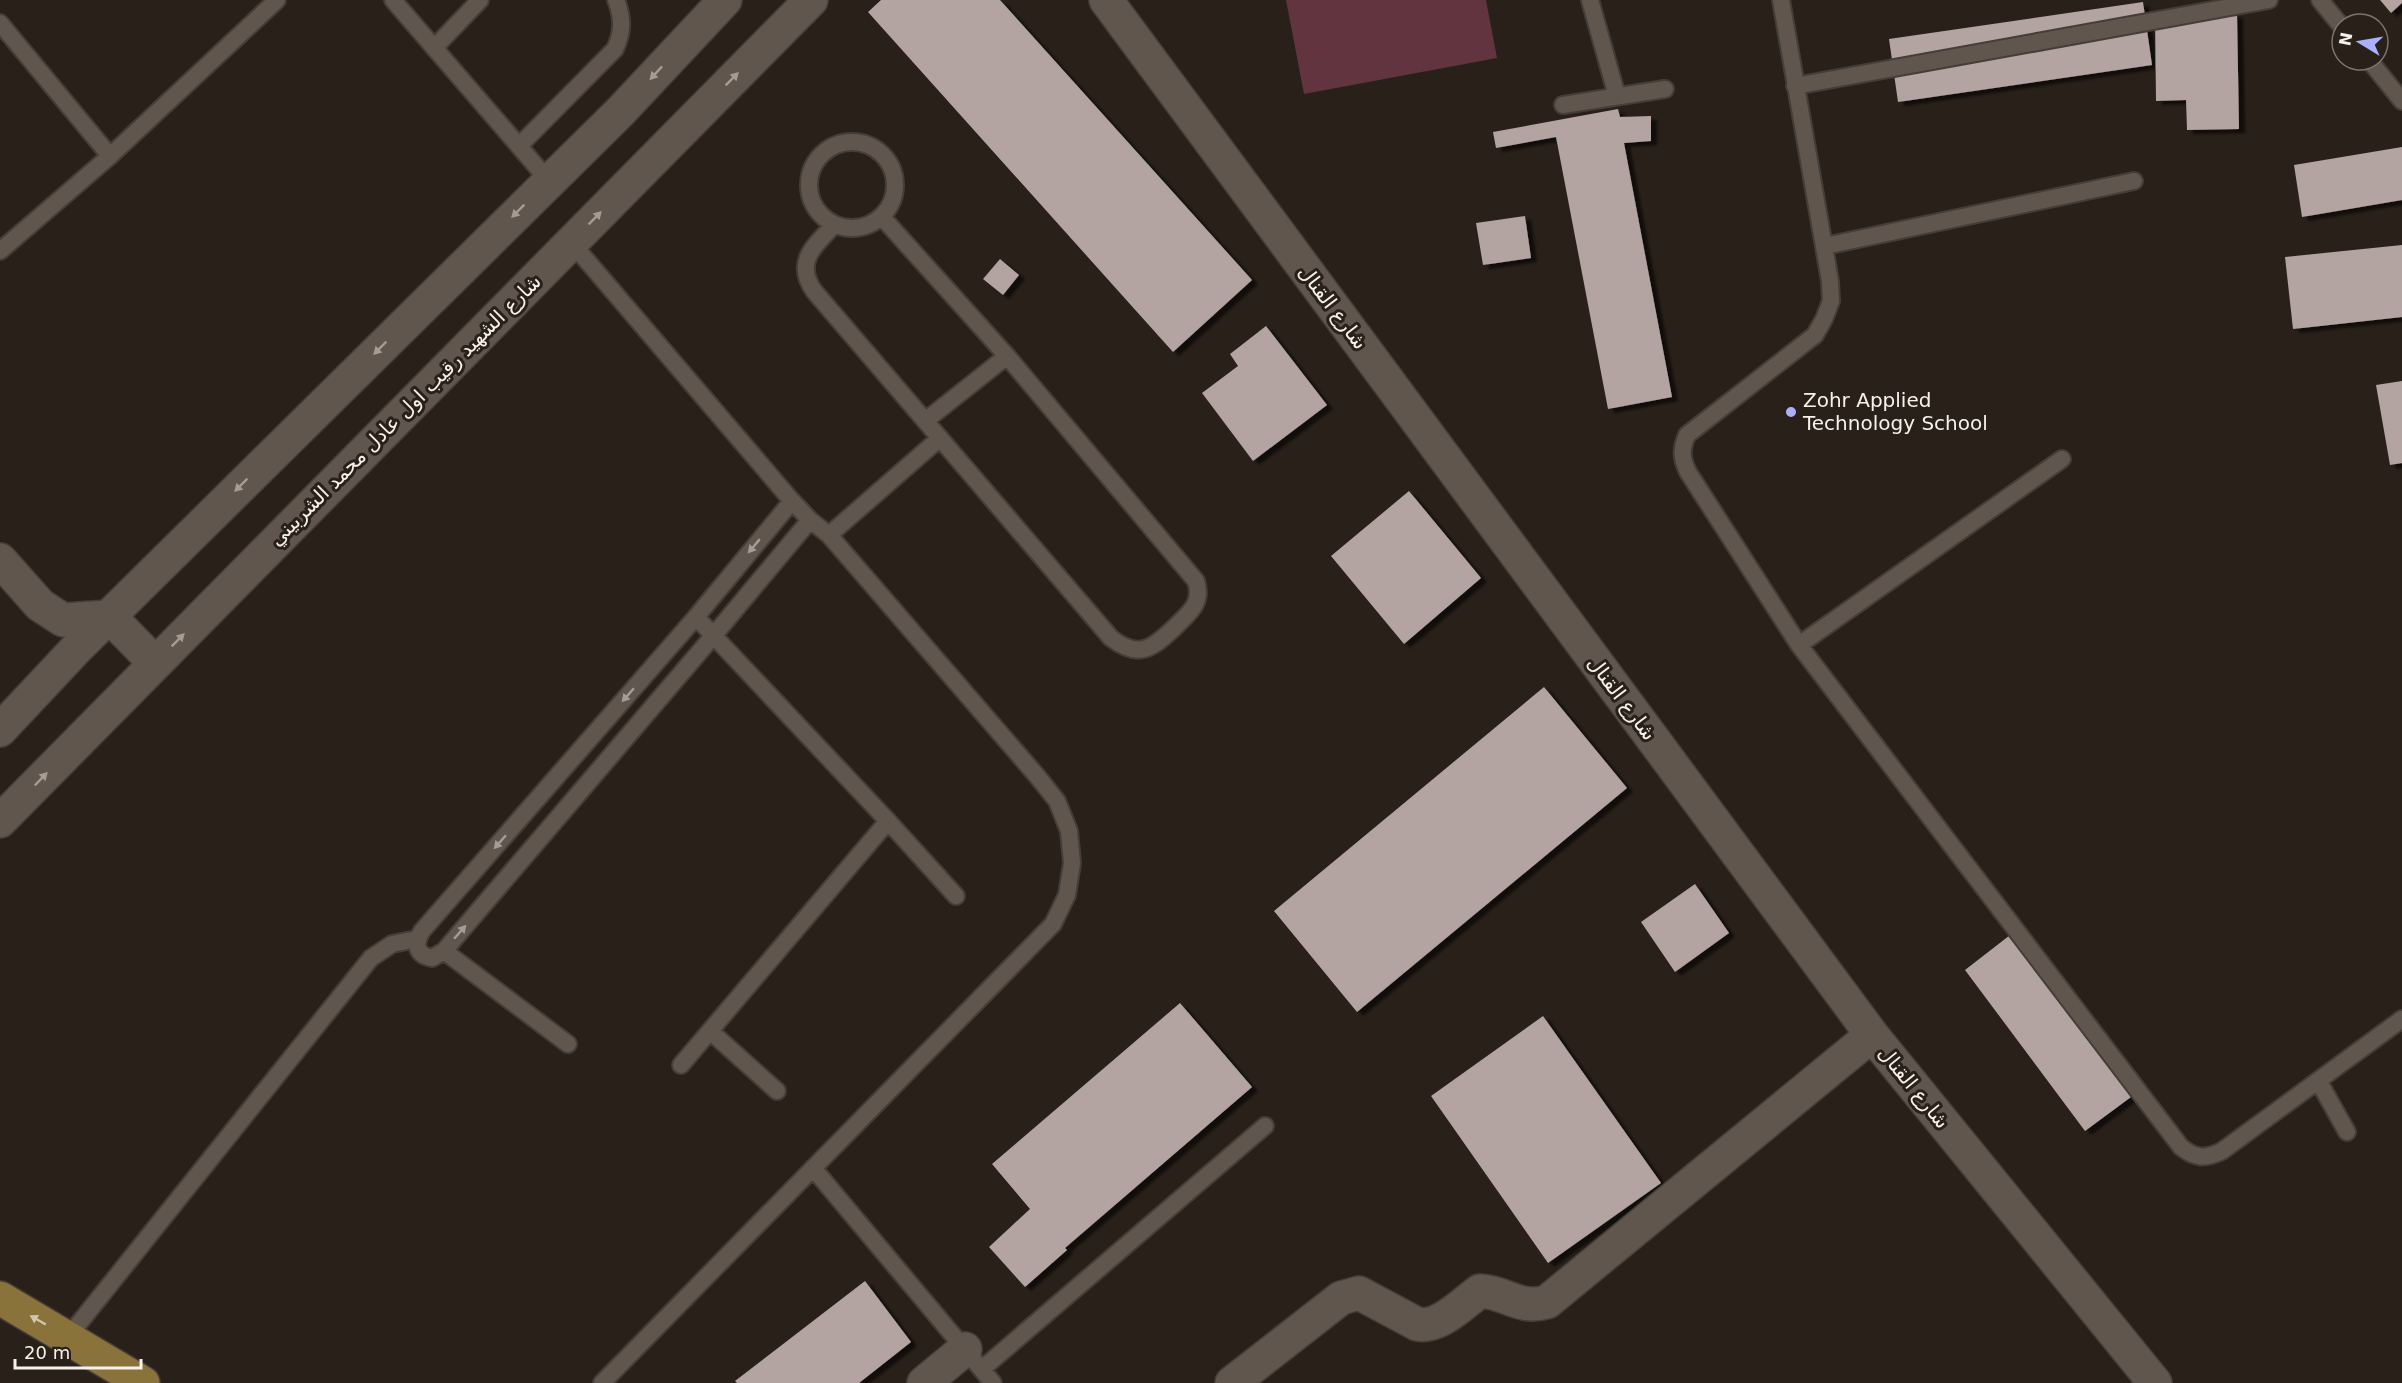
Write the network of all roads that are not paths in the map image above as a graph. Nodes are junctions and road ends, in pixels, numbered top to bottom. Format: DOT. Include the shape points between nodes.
graph roads {
  1 [pos="277,0"];
  2 [pos="393,0"];
  3 [pos="480,0"];
  4 [pos="616,0"];
  5 [pos="725,0"];
  6 [pos="811,0"];
  7 [pos="1106,0"];
  8 [pos="1590,0"];
  9 [pos="1781,0"];
  10 [pos="2268,0"];
  11 [pos="2320,0"];
  12 [pos="2330,12"];
  13 [pos="0,23"];
  14 [pos="434,48"];
  15 [pos="2379,72"];
  16 [pos="1795,86"];
  17 [pos="1665,89"];
  18 [pos="1617,96"];
  19 [pos="2402,100"];
  20 [pos="1563,105"];
  21 [pos="519,146"];
  22 [pos="110,156"];
  23 [pos="549,181"];
  24 [pos="2134,181"];
  25 [pos="882,217"];
  26 [pos="834,225"];
  27 [pos="572,242"];
  28 [pos="1825,246"];
  29 [pos="0,251"];
  30 [pos="1007,357"];
  31 [pos="925,421"];
  32 [pos="940,438"];
  33 [pos="2062,459"];
  34 [pos="792,501"];
  35 [pos="810,520"];
  36 [pos="829,535"];
  37 [pos="0,560"];
  38 [pos="108,617"];
  39 [pos="696,617"];
  40 [pos="714,635"];
  41 [pos="1799,645"];
  42 [pos="155,663"];
  43 [pos="0,730"];
  44 [pos="0,821"];
  45 [pos="888,821"];
  46 [pos="957,896"];
  47 [pos="417,939"];
  48 [pos="444,951"];
  49 [pos="2402,1019"];
  50 [pos="710,1031"];
  51 [pos="1872,1035"];
  52 [pos="568,1044"];
  53 [pos="681,1065"];
  54 [pos="2319,1082"];
  55 [pos="777,1091"];
  56 [pos="1265,1126"];
  57 [pos="2347,1132"];
  58 [pos="813,1168"];
  59 [pos="0,1298"];
  60 [pos="68,1337"];
  61 [pos="974,1359"];
  62 [pos="142,1383"];
  63 [pos="602,1383"];
  64 [pos="924,1383"];
  65 [pos="993,1383"];
  66 [pos="1232,1383"];
  67 [pos="2155,1383"];
  1 -- 22 [label="lane"];
  2 -- 14 [label="lane"];
  3 -- 14 [label="lane"];
  4 -- 21 [label="lane" via="622,25 615,49"];
  5 -- 23 [label="street, one-way"];
  27 -- 6 [label="street, شارع الشهيد رقيب اول عادل محمد الشربيني, one-way"];
  7 -- 51 [label="street, شارع القنال"];
  8 -- 18 [label="lane"];
  9 -- 16 [label="lane"];
  10 -- 16 [label="lane"];
  11 -- 12 [label="lane"];
  13 -- 22 [label="lane"];
  14 -- 21 [label="lane"];
  15 -- 19 [label="lane"];
  16 -- 28 [label="lane"];
  17 -- 18 [label="lane"];
  18 -- 20 [label="lane"];
  21 -- 23 [label="lane"];
  22 -- 29 [label="lane"];
  23 -- 38 [label="street, one-way"];
  24 -- 28 [label="lane"];
  25 -- 26 [label="lane" via="859,228"];
  25 -- 26 [label="lane" via="892,204 896,186 893,170 884,155 870,145 854,141 837,144 823,154 813,168 809,184 811,201"];
  25 -- 30 [label="lane"];
  26 -- 31 [label="lane" via="808,255 807,281"];
  27 -- 34 [label="lane"];
  42 -- 27 [label="street, شارع الشهيد رقيب اول عادل محمد الشربيني, one-way"];
  28 -- 41 [label="lane" via="1831,301 1815,334 1697,426 1682,447 1688,472"];
  30 -- 31 [label="lane"];
  30 -- 32 [label="lane" via="1196,581 1198,601 1192,611 1154,646 1143,650 1120,646"];
  31 -- 32 [label="lane"];
  32 -- 36 [label="lane"];
  33 -- 41 [label="lane"];
  34 -- 35 [label="lane"];
  34 -- 39 [label="lane, one-way"];
  35 -- 36 [label="lane"];
  35 -- 40 [label="lane"];
  36 -- 58 [label="lane" via="1057,801 1069,831 1072,863 1067,895 1053,924"];
  37 -- 38 [label="street" via="40,605 63,620"];
  38 -- 42 [label="street"];
  38 -- 43 [label="street"];
  39 -- 40 [label="lane"];
  39 -- 47 [label="lane, one-way"];
  40 -- 45 [label="lane"];
  48 -- 40 [label="lane, one-way"];
  41 -- 54 [label="lane" via="2190,1154 2209,1157 2222,1151"];
  44 -- 42 [label="street, شارع الشهيد رقيب اول عادل محمد الشربيني, one-way"];
  45 -- 46 [label="lane"];
  45 -- 50 [label="lane"];
  47 -- 48 [label="lane" via="425,957 432,958"];
  47 -- 60 [label="lane" via="392,944 371,958"];
  48 -- 52 [label="lane"];
  49 -- 54 [label="lane"];
  50 -- 53 [label="lane"];
  50 -- 55 [label="lane"];
  51 -- 66 [label="street" via="1547,1302 1521,1304 1480,1291 1426,1326 1359,1293 1341,1298"];
  51 -- 67 [label="street, شارع القنال"];
  54 -- 57 [label="lane"];
  56 -- 61 [label="lane"];
  58 -- 61 [label="lane"];
  58 -- 63 [label="lane"];
  60 -- 59 [label="main road, one-way"];
  60 -- 62 [label="main road"];
  61 -- 64 [label="street"];
  61 -- 65 [label="lane"];
}
